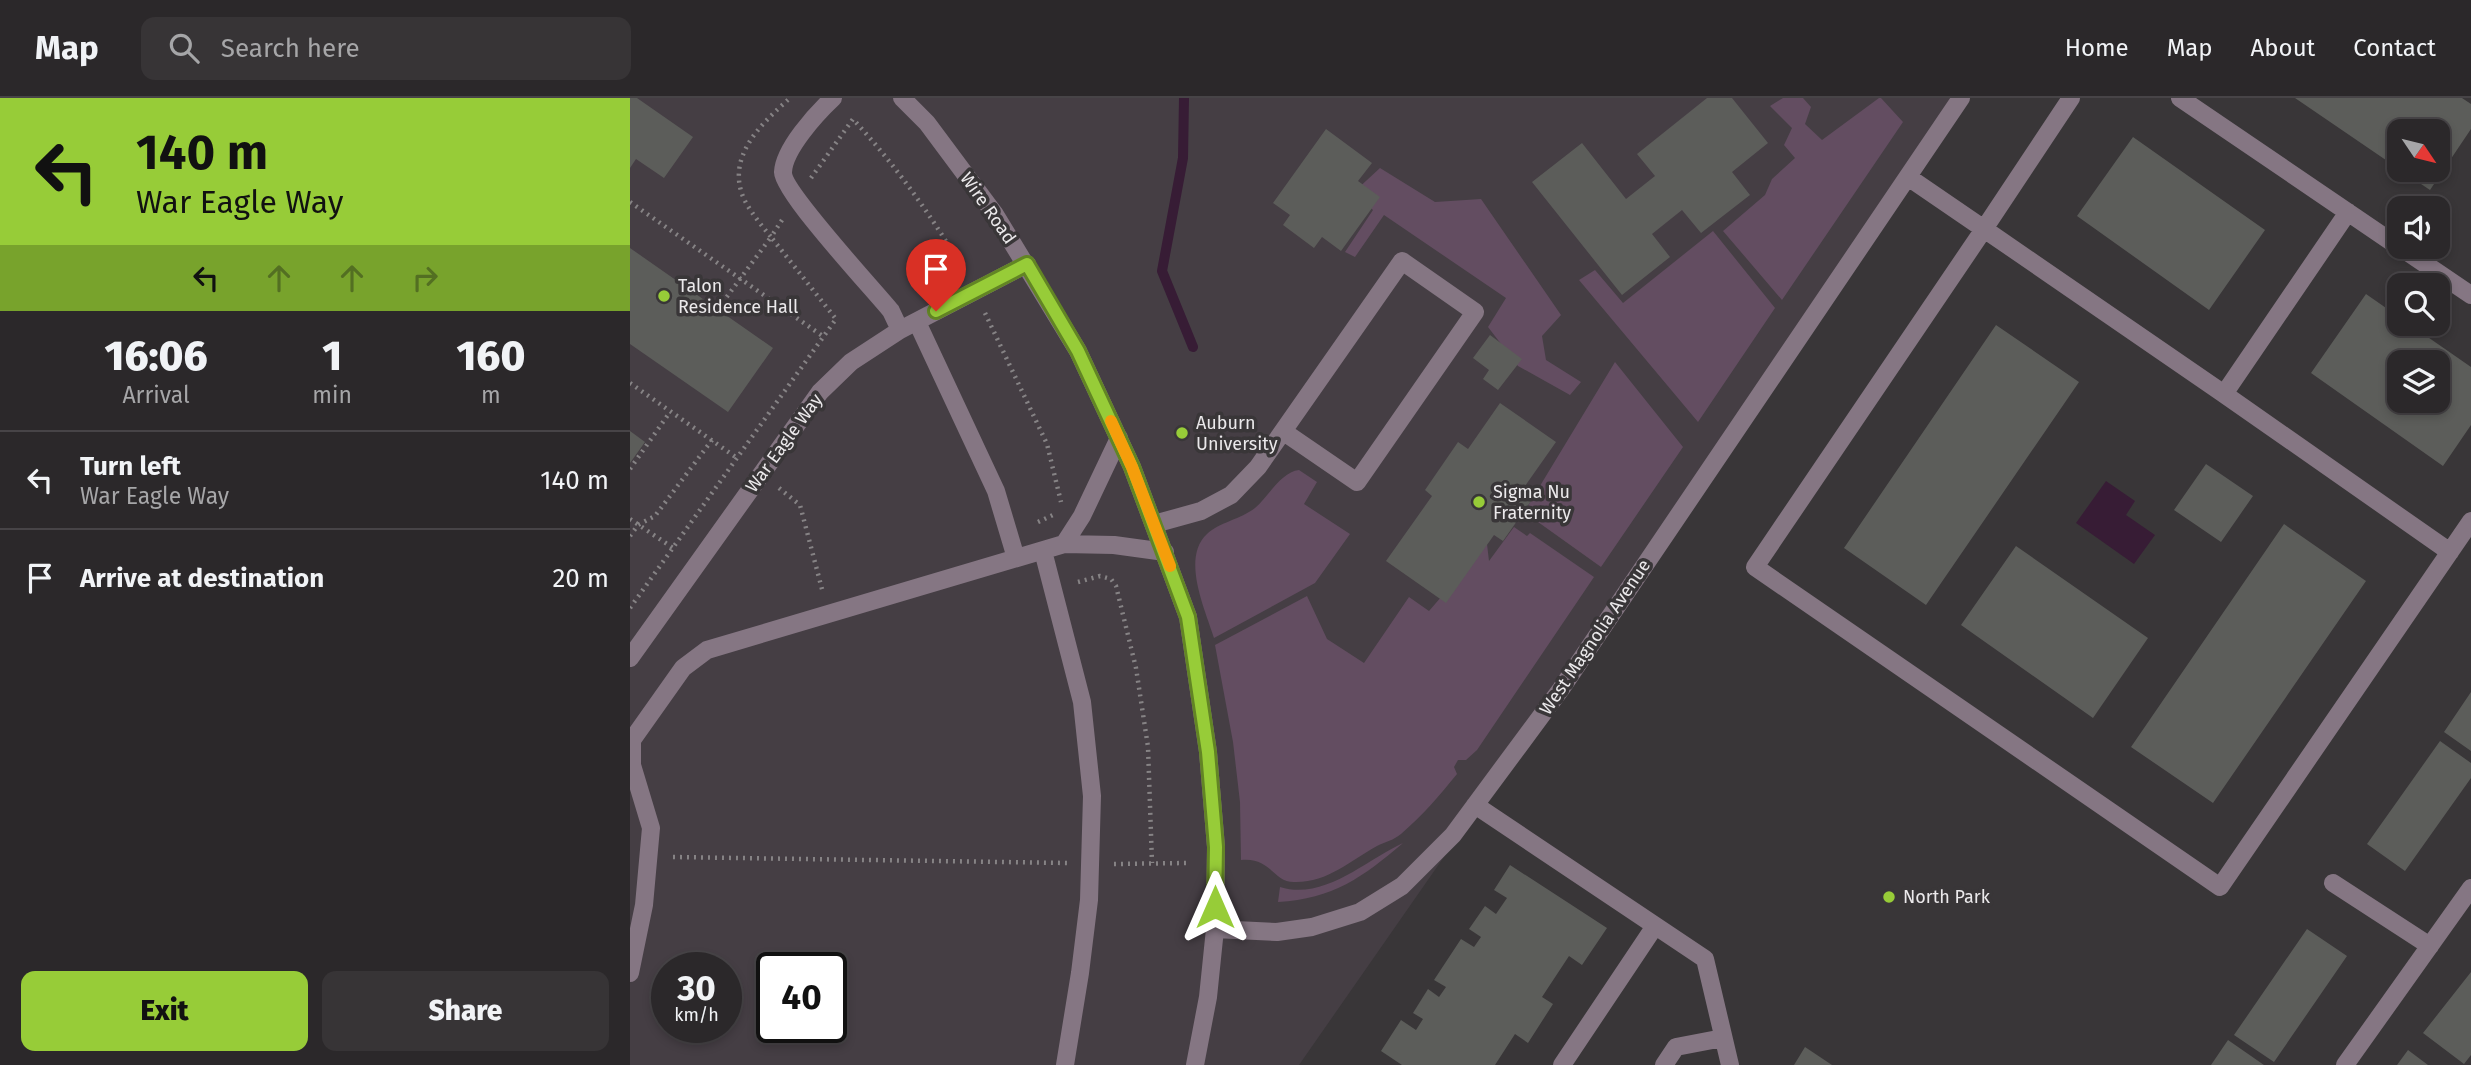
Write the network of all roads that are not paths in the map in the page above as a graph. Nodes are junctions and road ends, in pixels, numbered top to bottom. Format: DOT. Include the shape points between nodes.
graph roads {
  1 [pos="833,98"];
  2 [pos="902,98"];
  3 [pos="1961,98"];
  4 [pos="2071,98"];
  5 [pos="2180,98"];
  6 [pos="1908,177"];
  7 [pos="2348,212"];
  8 [pos="1984,229"];
  9 [pos="2387,239"];
  10 [pos="2417,259"];
  11 [pos="1027,264"];
  12 [pos="2471,295"];
  13 [pos="917,322"];
  14 [pos="900,331"];
  15 [pos="2224,394"];
  16 [pos="1284,432"];
  17 [pos="1119,438"];
  18 [pos="2471,521"];
  19 [pos="1154,524"];
  20 [pos="1064,544"];
  21 [pos="1043,551"];
  22 [pos="1165,552"];
  23 [pos="2450,552"];
  24 [pos="1016,558"];
  25 [pos="630,658"];
  26 [pos="1475,806"];
  27 [pos="2333,883"];
  28 [pos="2471,888"];
  29 [pos="1655,926"];
  30 [pos="1215,929"];
  31 [pos="2430,946"];
  32 [pos="630,973"];
  33 [pos="1723,1038"];
  34 [pos="1065,1065"];
  35 [pos="1195,1065"];
  36 [pos="1562,1065"];
  37 [pos="1664,1065"];
  38 [pos="1730,1065"];
  39 [pos="2345,1065"];
  1 -- 14 [label="street" via="785,158 783,176 796,198 891,311"];
  2 -- 11 [label="street, Wire Road" via="927,123"];
  3 -- 6 [label="street, West Magnolia Avenue"];
  4 -- 8 [label="street"];
  5 -- 7 [label="street"];
  6 -- 8 [label="street"];
  6 -- 26 [label="street, West Magnolia Avenue" via="1562,689"];
  7 -- 9 [label="street"];
  7 -- 15 [label="street"];
  8 -- 15 [label="street"];
  8 -- 23 [label="street" via="1755,568 2220,887"];
  10 -- 12 [label="street"];
  11 -- 13 [label="street, War Eagle Way"];
  11 -- 17 [label="street, Wire Road" via="1078,351"];
  13 -- 14 [label="street, War Eagle Way"];
  13 -- 24 [label="street" via="996,491"];
  14 -- 25 [label="street, War Eagle Way" via="851,362 820,392"];
  15 -- 23 [label="street"];
  16 -- 16 [label="street" via="1402,261 1475,312 1357,482"];
  16 -- 19 [label="street" via="1231,495 1201,511"];
  17 -- 19 [label="street, Wire Road"];
  17 -- 20 [label="street"];
  18 -- 23 [label="street"];
  19 -- 22 [label="street, Wire Road"];
  20 -- 21 [label="street"];
  20 -- 22 [label="street"];
  21 -- 24 [label="street"];
  21 -- 34 [label="street" via="1083,702 1091,796 1089,900"];
  22 -- 30 [label="street, Wire Road" via="1188,617 1208,752 1216,847"];
  24 -- 32 [label="street" via="707,650 683,668 632,740 632,765 651,828 644,905"];
  26 -- 29 [label="street"];
  26 -- 30 [label="street, West Magnolia Avenue" via="1427,863 1402,886 1360,912 1277,932"];
  27 -- 31 [label="street"];
  28 -- 31 [label="street"];
  29 -- 33 [label="street" via="1705,959"];
  29 -- 36 [label="street"];
  30 -- 35 [label="street"];
  31 -- 39 [label="street"];
  33 -- 37 [label="street" via="1676,1047"];
  33 -- 38 [label="street"];
}
